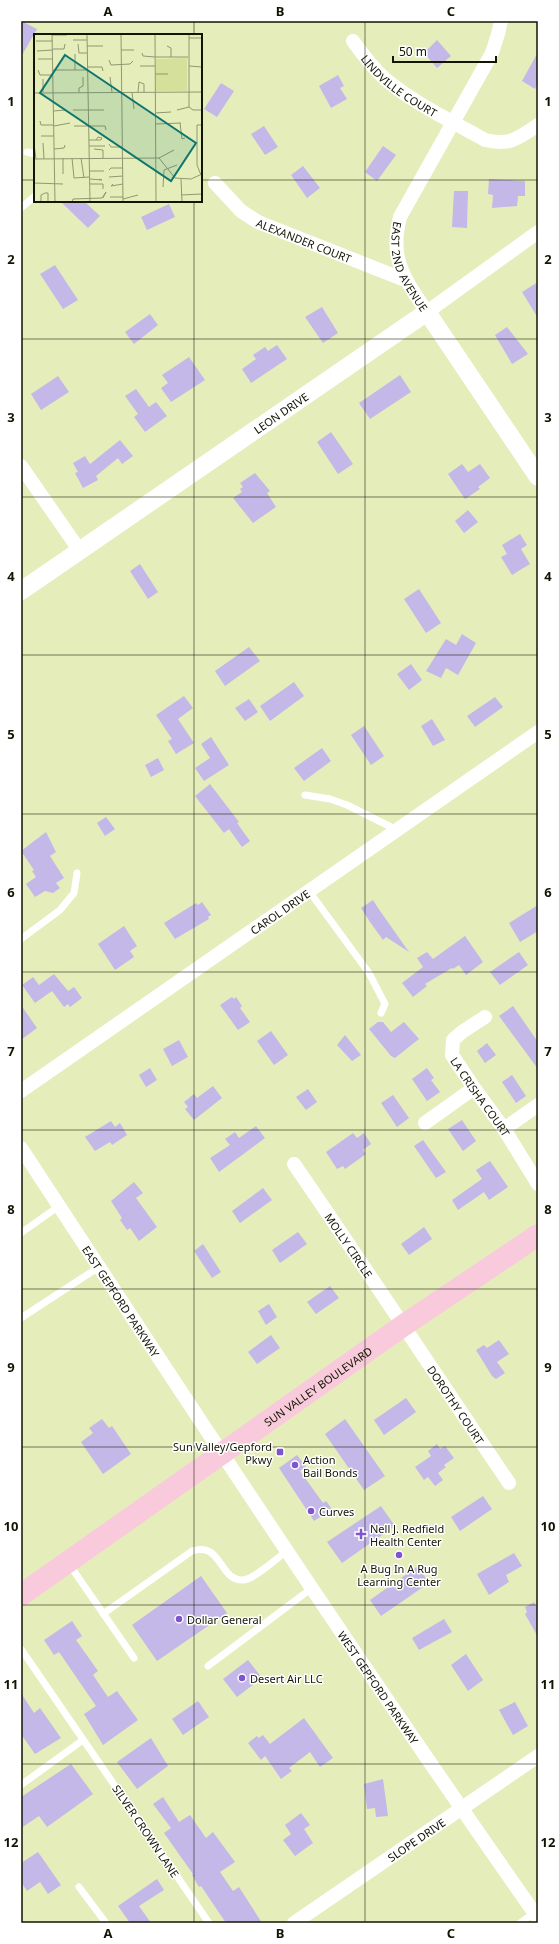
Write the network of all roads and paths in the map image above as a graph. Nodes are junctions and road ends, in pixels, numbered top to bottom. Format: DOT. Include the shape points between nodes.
graph roads {
  1 [pos="501,21"];
  2 [pos="353,41"];
  3 [pos="453,122"];
  4 [pos="538,125"];
  5 [pos="27,152"];
  6 [pos="34,154"];
  7 [pos="215,183"];
  8 [pos="34,197"];
  9 [pos="21,208"];
  10 [pos="538,232"];
  11 [pos="405,280"];
  12 [pos="427,312"];
  13 [pos="21,466"];
  14 [pos="538,477"];
  15 [pos="80,551"];
  16 [pos="21,591"];
  17 [pos="538,732"];
  18 [pos="305,795"];
  19 [pos="397,830"];
  20 [pos="77,873"];
  21 [pos="309,891"];
  22 [pos="21,939"];
  23 [pos="381,1013"];
  24 [pos="485,1018"];
  25 [pos="474,1088"];
  26 [pos="21,1091"];
  27 [pos="538,1105"];
  28 [pos="425,1123"];
  29 [pos="504,1129"];
  30 [pos="21,1148"];
  31 [pos="294,1164"];
  32 [pos="538,1184"];
  33 [pos="59,1206"];
  34 [pos="21,1233"];
  35 [pos="538,1235"];
  36 [pos="99,1267"];
  37 [pos="21,1318"];
  38 [pos="404,1326"];
  39 [pos="222,1455"];
  40 [pos="509,1483"];
  41 [pos="287,1551"];
  42 [pos="67,1563"];
  43 [pos="312,1588"];
  44 [pos="21,1595"];
  45 [pos="103,1614"];
  46 [pos="21,1649"];
  47 [pos="134,1658"];
  48 [pos="208,1666"];
  49 [pos="83,1740"];
  50 [pos="538,1756"];
  51 [pos="21,1785"];
  52 [pos="462,1809"];
  53 [pos="79,1886"];
  54 [pos="536,1915"];
  55 [pos="106,1923"];
  56 [pos="209,1923"];
  57 [pos="294,1923"];
  58 [pos="520,1923"];
  1 -- 3 [label="street, EAST 2ND AVENUE" via="492,53"];
  2 -- 3 [label="street, LINDVILLE COURT" via="366,60 384,78 405,94"];
  3 -- 4 [label="street, LINDVILLE COURT" via="485,140 497,143 519,138"];
  3 -- 11 [label="street, EAST 2ND AVENUE" via="400,217 395,250"];
  5 -- 6 [label="lane"];
  7 -- 11 [label="street, ALEXANDER COURT" via="242,211 258,222"];
  8 -- 9 [label="lane"];
  10 -- 12 [label="street, LEON DRIVE"];
  11 -- 12 [label="street, EAST 2ND AVENUE"];
  12 -- 14 [label="street, EAST 2ND AVENUE"];
  12 -- 15 [label="street, LEON DRIVE"];
  13 -- 15 [label="street"];
  15 -- 16 [label="street, LEON DRIVE"];
  17 -- 19 [label="street, CAROL DRIVE"];
  18 -- 19 [label="lane" via="347,804"];
  19 -- 21 [label="street, CAROL DRIVE"];
  20 -- 22 [label="lane" via="74,893 60,910"];
  21 -- 23 [label="lane" via="369,973 385,1004"];
  21 -- 26 [label="street, CAROL DRIVE"];
  24 -- 25 [label="street, LA CRISHA COURT" via="453,1040 452,1054"];
  25 -- 28 [label="street"];
  25 -- 29 [label="street, LA CRISHA COURT"];
  27 -- 29 [label="street"];
  29 -- 32 [label="street, LA CRISHA COURT"];
  30 -- 33 [label="street, EAST GEPFORD PARKWAY"];
  31 -- 38 [label="street, MOLLY CIRCLE"];
  33 -- 34 [label="lane"];
  33 -- 36 [label="street, EAST GEPFORD PARKWAY"];
  35 -- 38 [label="main road, SUN VALLEY BOULEVARD"];
  36 -- 37 [label="lane"];
  36 -- 39 [label="street, EAST GEPFORD PARKWAY"];
  38 -- 39 [label="main road, SUN VALLEY BOULEVARD"];
  38 -- 40 [label="street, DOROTHY COURT"];
  39 -- 41 [label="street, WEST GEPFORD PARKWAY"];
  39 -- 42 [label="main road, SUN VALLEY BOULEVARD"];
  41 -- 43 [label="street, WEST GEPFORD PARKWAY"];
  41 -- 45 [label="lane" via="253,1577 243,1580 227,1572 213,1553 206,1549 192,1551"];
  42 -- 44 [label="main road, SUN VALLEY BOULEVARD"];
  42 -- 45 [label="lane"];
  43 -- 48 [label="lane"];
  43 -- 52 [label="street, WEST GEPFORD PARKWAY"];
  45 -- 47 [label="lane"];
  46 -- 49 [label="lane, SILVER CROWN LANE"];
  49 -- 51 [label="lane"];
  49 -- 56 [label="lane, SILVER CROWN LANE"];
  50 -- 52 [label="street, SLOPE DRIVE"];
  52 -- 54 [label="street, WEST GEPFORD PARKWAY"];
  52 -- 57 [label="street, SLOPE DRIVE"];
  53 -- 55 [label="lane"];
  54 -- 58 [label="lane"];
}
